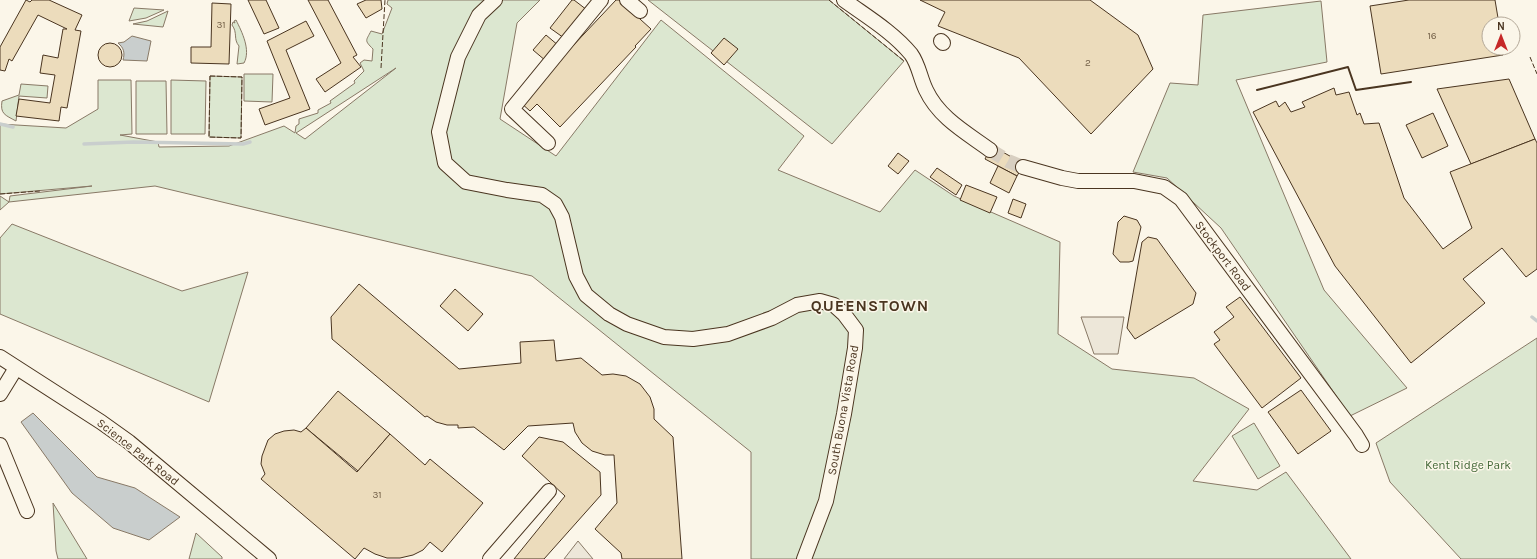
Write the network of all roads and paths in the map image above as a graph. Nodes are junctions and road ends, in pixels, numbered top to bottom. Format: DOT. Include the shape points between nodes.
graph roads {
  1 [pos="495,0"];
  2 [pos="602,0"];
  3 [pos="627,0"];
  4 [pos="844,0"];
  5 [pos="640,11"];
  6 [pos="548,142"];
  7 [pos="990,150"];
  8 [pos="1023,166"];
  9 [pos="0,357"];
  10 [pos="16,368"];
  11 [pos="0,394"];
  12 [pos="1362,445"];
  13 [pos="0,446"];
  14 [pos="549,491"];
  15 [pos="27,511"];
  16 [pos="269,559"];
  17 [pos="490,559"];
  18 [pos="804,559"];
  1 -- 18 [label="street, South Buona Vista Road" via="479,15 458,57 438,132 445,163 466,182 542,195 555,204 562,217 576,276 586,295 609,314 627,324 664,337 692,339 728,334 772,318 797,305 820,301 834,305 856,330 844,414 826,501"];
  2 -- 6 [label="street" via="512,109"];
  3 -- 5 [label="street"];
  4 -- 7 [label="street" via="892,35 911,54 933,102 948,120"];
  8 -- 12 [label="street, Stockport Road" via="1078,181 1134,181 1164,188 1181,199"];
  9 -- 10 [label="street, Science Park Road"];
  10 -- 11 [label="street"];
  10 -- 16 [label="street, Science Park Road" via="129,442"];
  13 -- 15 [label="street"];
  14 -- 17 [label="street"];
}
